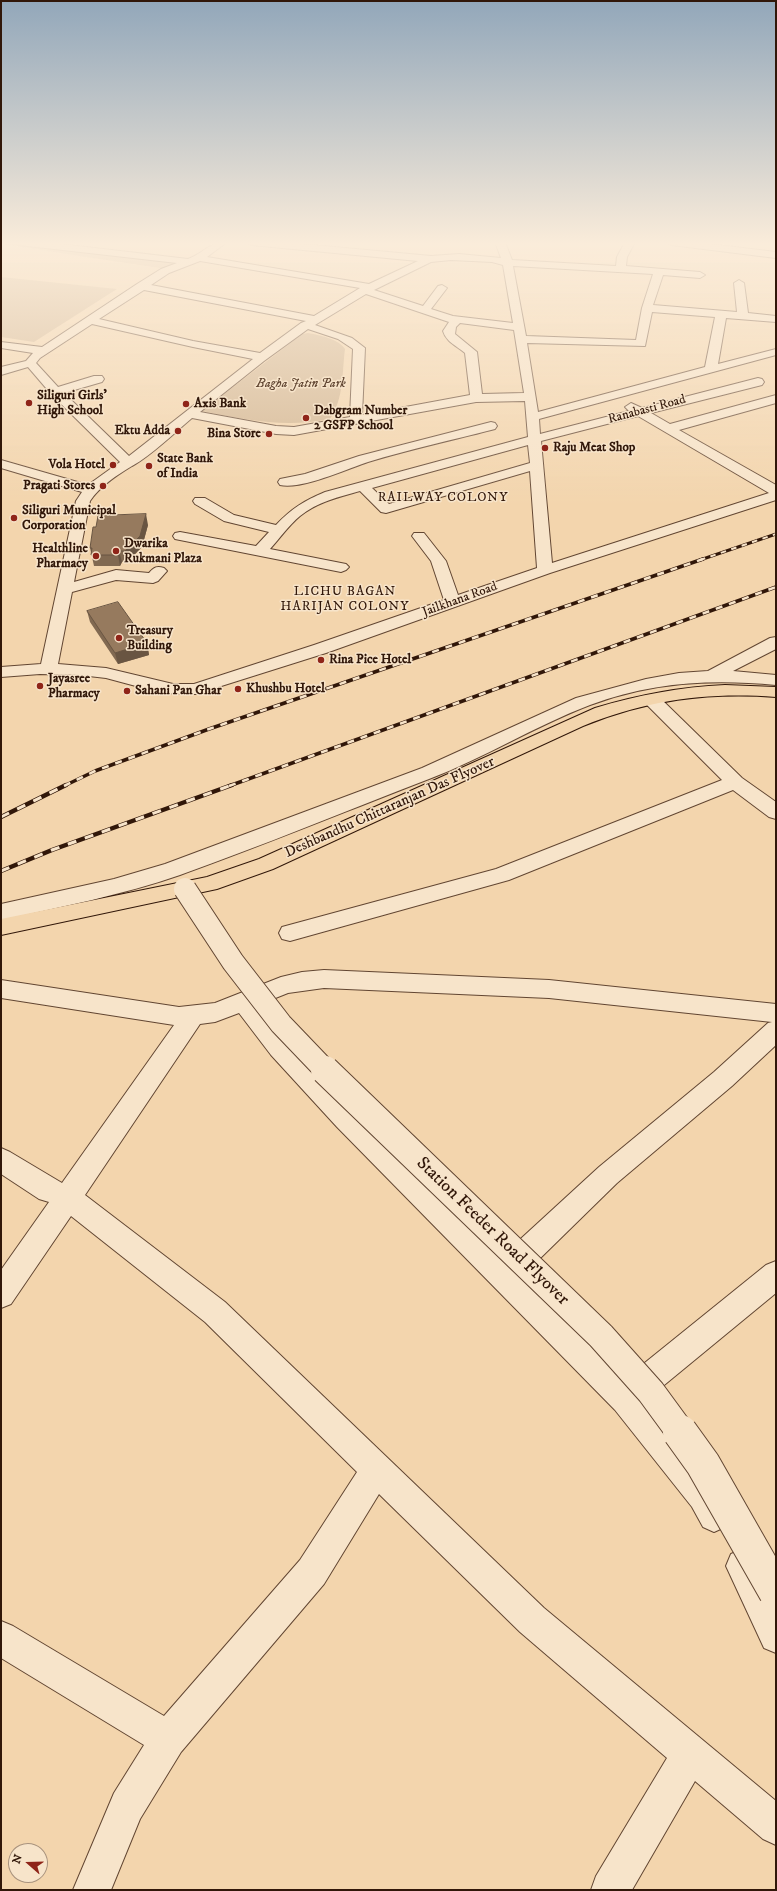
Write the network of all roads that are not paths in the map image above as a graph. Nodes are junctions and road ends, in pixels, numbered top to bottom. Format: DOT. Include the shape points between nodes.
graph roads {
  1 [pos="75,330"];
  2 [pos="134,330"];
  3 [pos="298,330"];
  4 [pos="327,330"];
  5 [pos="450,330"];
  6 [pos="507,330"];
  7 [pos="643,330"];
  8 [pos="718,330"];
  9 [pos="520,333"];
  10 [pos="1,345"];
  11 [pos="44,351"];
  12 [pos="776,352"];
  13 [pos="263,357"];
  14 [pos="30,363"];
  15 [pos="711,369"];
  16 [pos="1,371"];
  17 [pos="98,379"];
  18 [pos="758,382"];
  19 [pos="56,392"];
  20 [pos="611,396"];
  21 [pos="531,397"];
  22 [pos="476,398"];
  23 [pos="776,399"];
  24 [pos="639,412"];
  25 [pos="190,414"];
  26 [pos="534,417"];
  27 [pos="356,420"];
  28 [pos="491,426"];
  29 [pos="668,429"];
  30 [pos="535,439"];
  31 [pos="129,463"];
  32 [pos="1,464"];
  33 [pos="537,465"];
  34 [pos="308,478"];
  35 [pos="285,482"];
  36 [pos="363,486"];
  37 [pos="90,490"];
  38 [pos="776,491"];
  39 [pos="330,495"];
  40 [pos="776,495"];
  41 [pos="200,502"];
  42 [pos="279,530"];
  43 [pos="180,536"];
  44 [pos="419,536"];
  45 [pos="261,550"];
  46 [pos="341,567"];
  47 [pos="545,570"];
  48 [pos="158,571"];
  49 [pos="65,589"];
  50 [pos="453,603"];
  51 [pos="776,642"];
  52 [pos="48,669"];
  53 [pos="1,672"];
  54 [pos="711,676"];
  55 [pos="776,680"];
  56 [pos="776,692"];
  57 [pos="653,701"];
  58 [pos="735,782"];
  59 [pos="776,812"];
  60 [pos="186,889"];
  61 [pos="1,912"];
  62 [pos="1,927"];
  63 [pos="290,933"];
  64 [pos="3,994"];
  65 [pos="254,997"];
  66 [pos="776,1013"];
  67 [pos="193,1016"];
  68 [pos="776,1030"];
  69 [pos="1,1160"];
  70 [pos="68,1197"];
  71 [pos="523,1254"];
  72 [pos="503,1275"];
  73 [pos="776,1275"];
  74 [pos="1,1294"];
  75 [pos="646,1379"];
  76 [pos="626,1399"];
  77 [pos="376,1470"];
  78 [pos="776,1561"];
  79 [pos="776,1592"];
  80 [pos="776,1636"];
  81 [pos="1,1638"];
  82 [pos="168,1739"];
  83 [pos="690,1753"];
  84 [pos="776,1826"];
  85 [pos="92,1890"];
  86 [pos="610,1890"];
  1 -- 11 [label="street"];
  2 -- 13 [label="street"];
  3 -- 13 [label="street"];
  4 -- 27 [label="street" via="359,348"];
  5 -- 22 [label="street" via="453,340 471,352"];
  6 -- 9 [label="street"];
  7 -- 9 [label="street" via="641,344"];
  8 -- 15 [label="street"];
  9 -- 21 [label="street"];
  10 -- 11 [label="street"];
  11 -- 14 [label="street"];
  12 -- 15 [label="street"];
  13 -- 25 [label="street"];
  14 -- 16 [label="street"];
  14 -- 19 [label="street"];
  15 -- 20 [label="street"];
  17 -- 19 [label="street"];
  18 -- 24 [label="street, Ranabasti Road"];
  19 -- 31 [label="street"];
  20 -- 24 [label="street"];
  20 -- 26 [label="street"];
  21 -- 22 [label="street"];
  21 -- 26 [label="street"];
  22 -- 27 [label="street"];
  23 -- 29 [label="street"];
  24 -- 29 [label="street"];
  24 -- 30 [label="street, Ranabasti Road"];
  25 -- 27 [label="street" via="286,431 308,430"];
  25 -- 31 [label="street"];
  26 -- 30 [label="street"];
  28 -- 34 [label="street" via="364,459"];
  29 -- 38 [label="street"];
  30 -- 33 [label="street"];
  30 -- 36 [label="street, Ranabasti Road"];
  31 -- 37 [label="street"];
  32 -- 37 [label="street"];
  33 -- 36 [label="street" via="386,508"];
  33 -- 47 [label="street"];
  34 -- 35 [label="street"];
  34 -- 39 [label="street"];
  36 -- 39 [label="street, Ranabasti Road"];
  37 -- 49 [label="street" via="83,500"];
  39 -- 42 [label="street, Ranabasti Road" via="301,508"];
  40 -- 47 [label="street, Jailkhana Road"];
  41 -- 42 [label="street" via="229,518"];
  42 -- 45 [label="street, Ranabasti Road"];
  43 -- 45 [label="street"];
  44 -- 50 [label="street" via="438,561"];
  45 -- 46 [label="street"];
  47 -- 50 [label="street, Jailkhana Road"];
  48 -- 49 [label="street" via="153,578 113,575"];
  49 -- 52 [label="street"];
  50 -- 52 [label="street, Jailkhana Road" via="196,689 176,690 95,671"];
  51 -- 54 [label="street"];
  52 -- 53 [label="street, Jailkhana Road"];
  54 -- 55 [label="street"];
  54 -- 61 [label="street" via="680,678 606,693 429,772 172,870 114,887"];
  56 -- 60 [label="main road, Deshbandhu Chittaranjan Das Flyover" via="696,691 616,707 272,861 210,884"];
  57 -- 58 [label="street"];
  58 -- 59 [label="street"];
  58 -- 63 [label="street" via="502,875"];
  60 -- 62 [label="main road, Deshbandhu Chittaranjan Das Flyover"];
  60 -- 79 [label="street, Station Feeder Road Flyover, bridge" via="233,962 281,1024 346,1092 600,1336 650,1392 703,1464"];
  64 -- 67 [label="street" via="165,1015"];
  65 -- 66 [label="street" via="304,980 354,979 549,989"];
  65 -- 67 [label="street" via="221,1011"];
  65 -- 71 [label="street" via="286,1022"];
  65 -- 72 [label="street" via="279,1048 346,1119"];
  67 -- 70 [label="street"];
  68 -- 71 [label="street" via="608,1175"];
  69 -- 70 [label="street" via="48,1190"];
  70 -- 74 [label="street"];
  70 -- 77 [label="street" via="215,1312"];
  71 -- 72 [label="street"];
  71 -- 75 [label="street"];
  72 -- 76 [label="street"];
  73 -- 75 [label="street"];
  75 -- 76 [label="street"];
  75 -- 78 [label="street" via="750,1519"];
  76 -- 80 [label="street" via="703,1496 751,1580"];
  77 -- 82 [label="street" via="312,1572"];
  77 -- 83 [label="street" via="532,1620"];
  81 -- 82 [label="street"];
  82 -- 85 [label="street" via="127,1806"];
  83 -- 84 [label="street"];
  83 -- 86 [label="street"];
}
